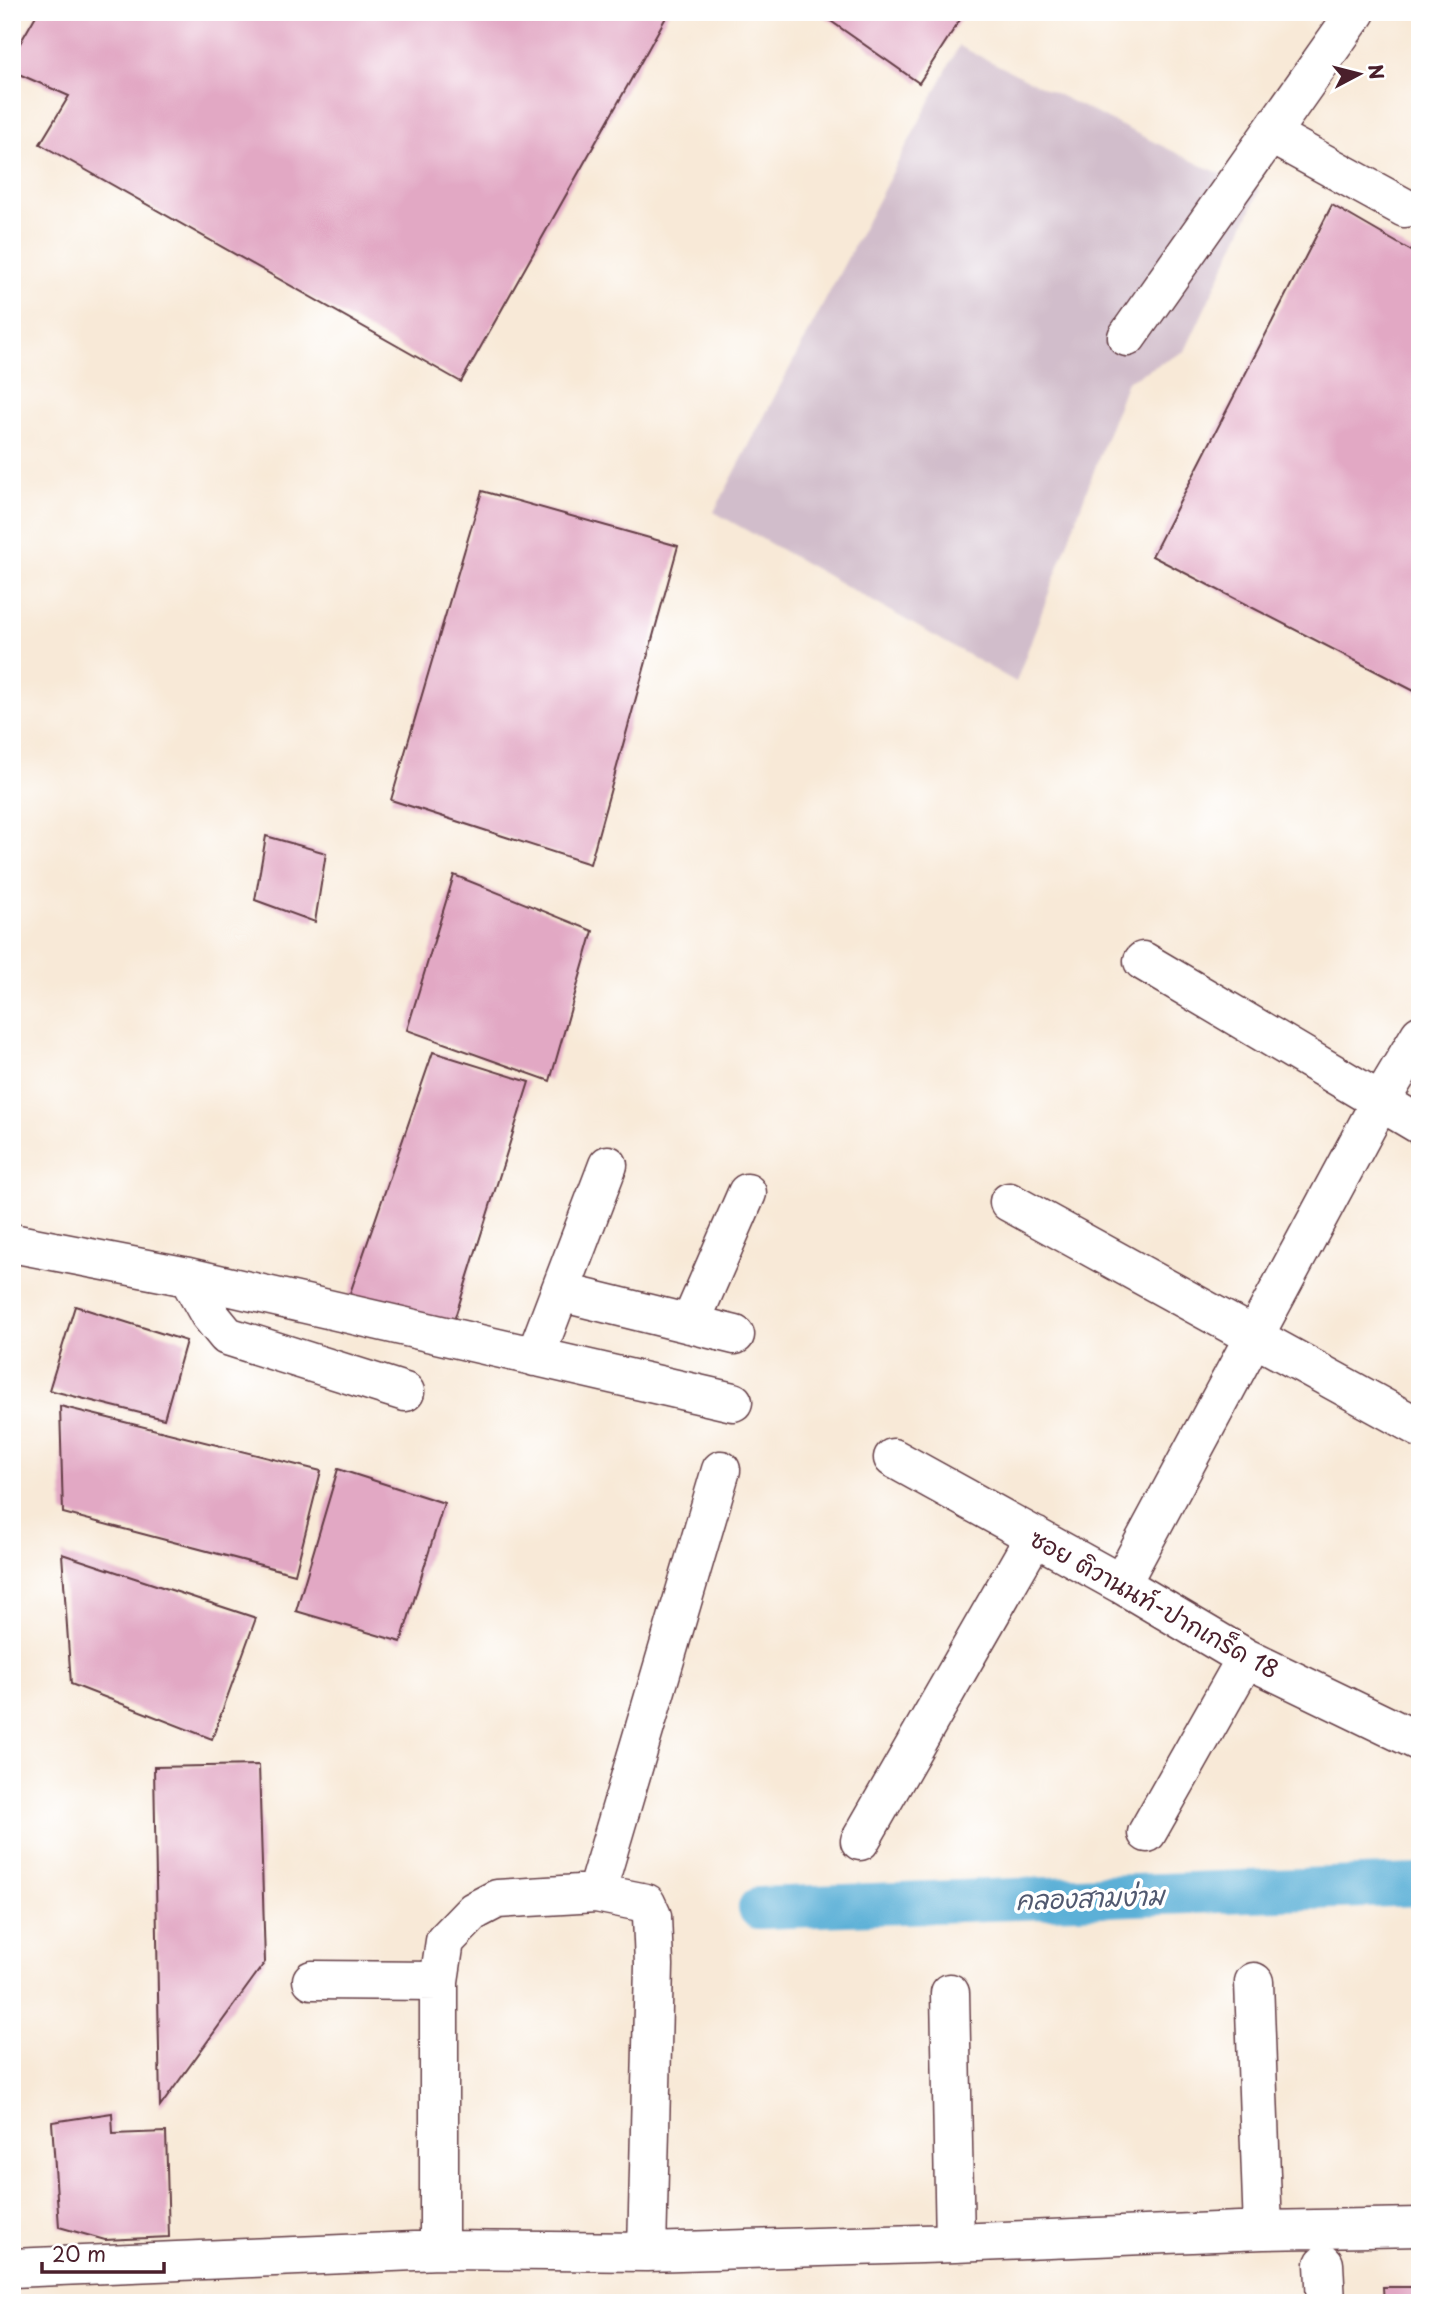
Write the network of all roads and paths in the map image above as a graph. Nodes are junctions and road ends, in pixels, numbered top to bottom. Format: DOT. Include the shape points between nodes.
graph roads {
  1 [pos="1356,12"];
  2 [pos="1270,134"];
  3 [pos="1405,208"];
  4 [pos="1127,337"];
  5 [pos="1143,961"];
  6 [pos="1420,1035"];
  7 [pos="1380,1102"];
  8 [pos="1420,1125"];
  9 [pos="608,1165"];
  10 [pos="747,1193"];
  11 [pos="1009,1202"];
  12 [pos="12,1243"];
  13 [pos="188,1277"];
  14 [pos="560,1292"];
  15 [pos="690,1324"];
  16 [pos="736,1335"];
  17 [pos="1254,1336"];
  18 [pos="535,1357"];
  19 [pos="405,1392"];
  20 [pos="733,1402"];
  21 [pos="1420,1428"];
  22 [pos="893,1458"];
  23 [pos="721,1470"];
  24 [pos="1035,1536"];
  25 [pos="1121,1584"];
  26 [pos="1246,1658"];
  27 [pos="1420,1742"];
  28 [pos="1147,1833"];
  29 [pos="860,1841"];
  30 [pos="596,1893"];
  31 [pos="312,1980"];
  32 [pos="439,1981"];
  33 [pos="1254,1982"];
  34 [pos="950,1993"];
  35 [pos="1420,2227"];
  36 [pos="1263,2230"];
  37 [pos="956,2243"];
  38 [pos="439,2250"];
  39 [pos="647,2252"];
  40 [pos="1324,2264"];
  41 [pos="12,2267"];
  42 [pos="1326,2303"];
  1 -- 2 [label="street"];
  2 -- 3 [label="street"];
  2 -- 4 [label="street"];
  5 -- 7 [label="street"];
  6 -- 7 [label="street"];
  7 -- 8 [label="street"];
  7 -- 17 [label="street"];
  9 -- 14 [label="street"];
  10 -- 15 [label="street"];
  11 -- 17 [label="street"];
  12 -- 13 [label="street"];
  13 -- 18 [label="street"];
  13 -- 19 [label="street" via="227,1336"];
  14 -- 15 [label="street"];
  14 -- 18 [label="street"];
  15 -- 16 [label="street"];
  17 -- 21 [label="street"];
  17 -- 25 [label="street"];
  18 -- 20 [label="street"];
  22 -- 24 [label="street, ซอย ติวานนท์-ปากเกร็ด 18"];
  23 -- 30 [label="street"];
  24 -- 25 [label="street, ซอย ติวานนท์-ปากเกร็ด 18"];
  24 -- 29 [label="street"];
  25 -- 26 [label="street, ซอย ติวานนท์-ปากเกร็ด 18"];
  26 -- 27 [label="street, ซอย ติวานนท์-ปากเกร็ด 18"];
  26 -- 28 [label="street"];
  30 -- 32 [label="street" via="497,1899 474,1911 445,1941"];
  30 -- 39 [label="street" via="646,1903 652,1916"];
  31 -- 32 [label="street"];
  32 -- 38 [label="street"];
  33 -- 36 [label="street"];
  34 -- 37 [label="street"];
  35 -- 36 [label="street"];
  36 -- 37 [label="street"];
  37 -- 39 [label="street"];
  38 -- 39 [label="street"];
  38 -- 41 [label="street"];
  40 -- 42 [label="street"];
}
